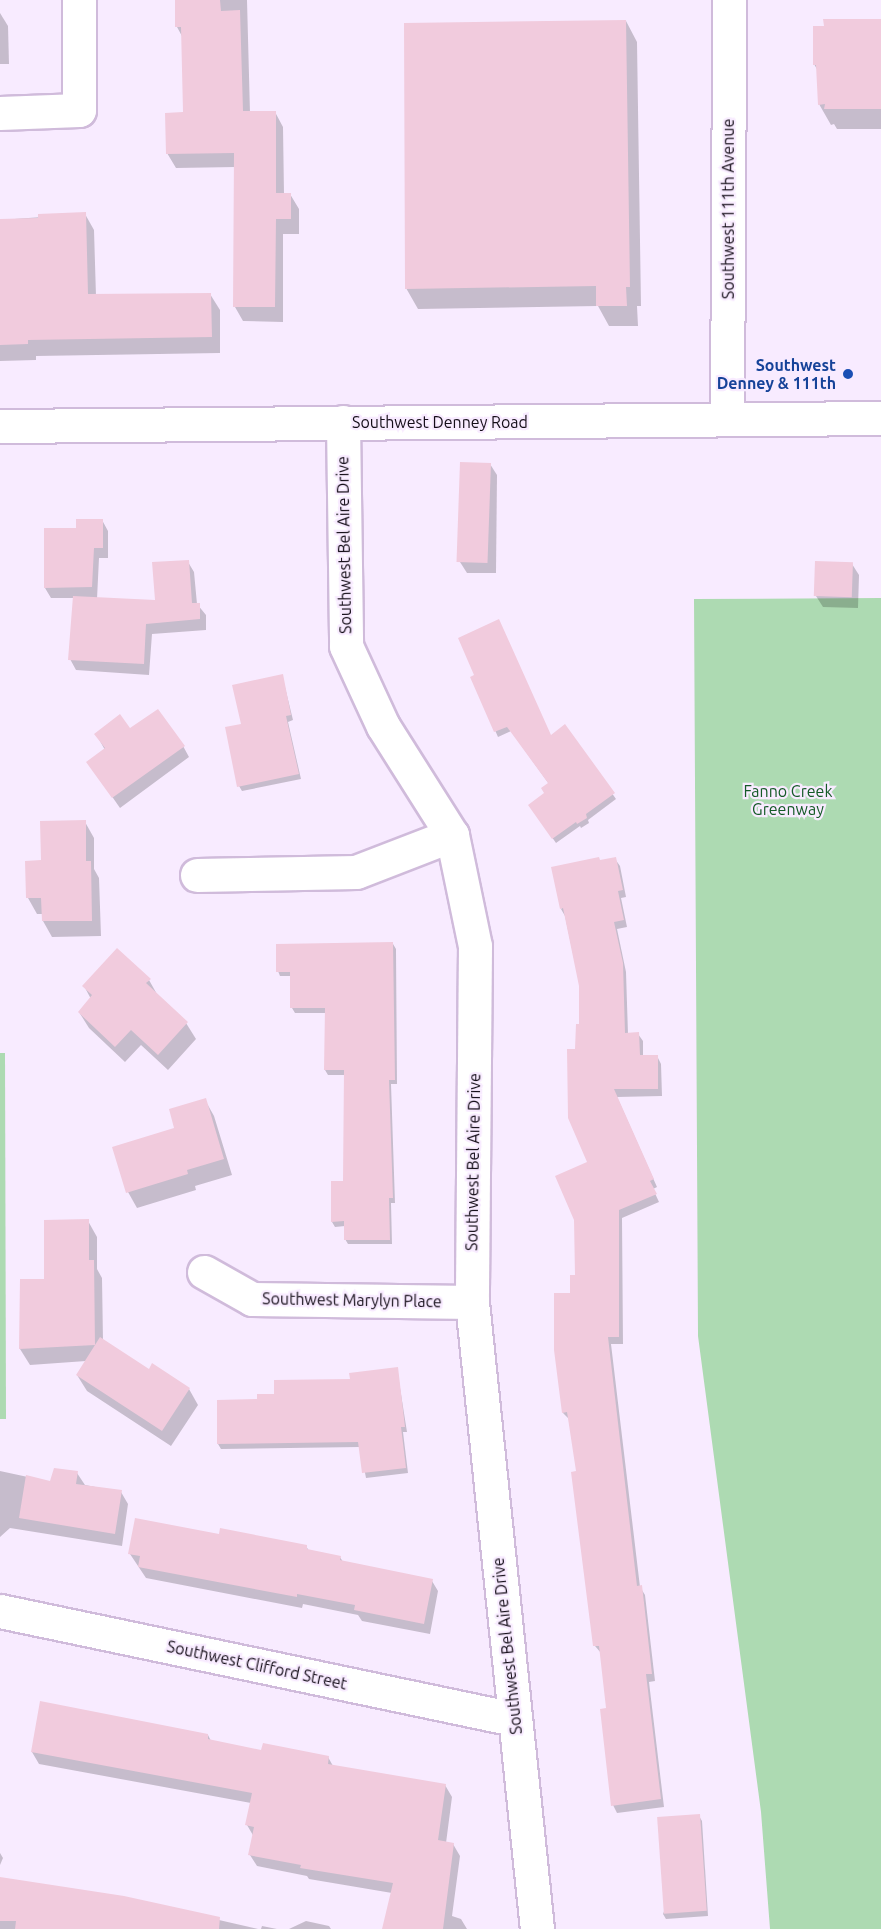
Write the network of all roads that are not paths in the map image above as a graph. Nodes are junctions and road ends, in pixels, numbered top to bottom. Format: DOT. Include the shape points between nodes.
graph roads {
  1 [pos="79,0"];
  2 [pos="729,0"];
  3 [pos="0,113"];
  4 [pos="881,418"];
  5 [pos="727,419"];
  6 [pos="342,422"];
  7 [pos="0,426"];
  8 [pos="452,835"];
  9 [pos="197,875"];
  10 [pos="204,1272"];
  11 [pos="472,1302"];
  12 [pos="0,1611"];
  13 [pos="514,1719"];
  14 [pos="537,1929"];
  1 -- 3 [label="street" via="79,110"];
  2 -- 5 [label="street, Southwest 111th Avenue"];
  4 -- 5 [label="street, Southwest Denney Road"];
  5 -- 6 [label="street, Southwest Denney Road"];
  6 -- 7 [label="street, Southwest Denney Road"];
  6 -- 8 [label="street, Southwest Bel Aire Drive" via="346,646 383,726"];
  8 -- 9 [label="street" via="356,872"];
  8 -- 11 [label="street, Southwest Bel Aire Drive" via="475,946"];
  10 -- 11 [label="street, Southwest Marylyn Place" via="252,1299"];
  11 -- 13 [label="street, Southwest Bel Aire Drive"];
  12 -- 13 [label="street, Southwest Clifford Street"];
  13 -- 14 [label="street, Southwest Bel Aire Drive"];
}
